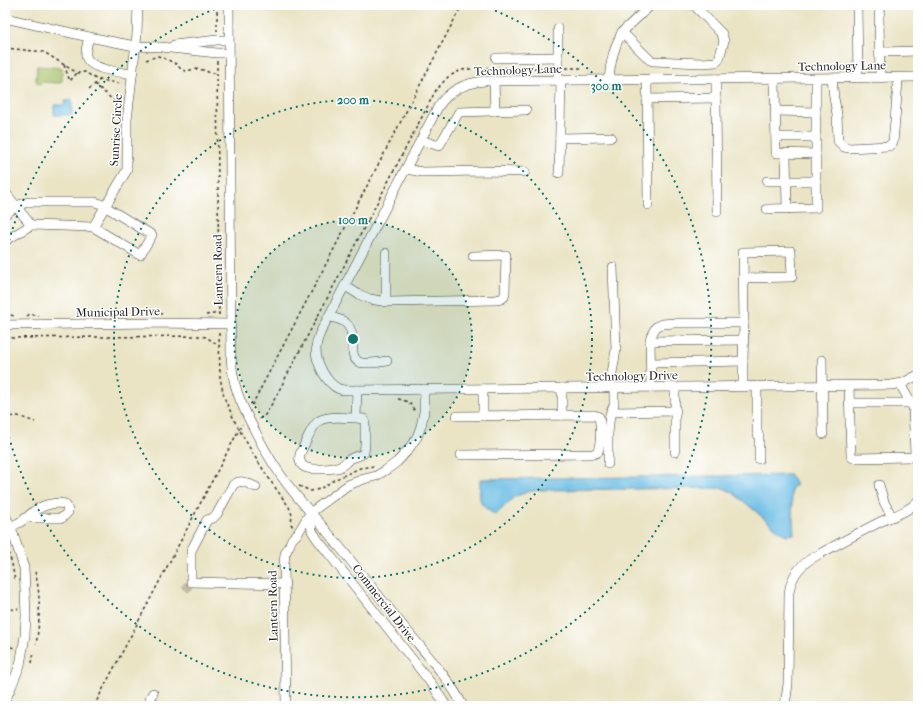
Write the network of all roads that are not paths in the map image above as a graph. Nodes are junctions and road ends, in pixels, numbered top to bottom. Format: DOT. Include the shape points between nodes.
graph roads {
  1 [pos="138,5"];
  2 [pos="229,5"];
  3 [pos="651,5"];
  4 [pos="694,5"];
  5 [pos="857,5"];
  6 [pos="882,5"];
  7 [pos="5,18"];
  8 [pos="558,29"];
  9 [pos="622,32"];
  10 [pos="89,37"];
  11 [pos="228,40"];
  12 [pos="135,46"];
  13 [pos="161,47"];
  14 [pos="918,51"];
  15 [pos="880,52"];
  16 [pos="228,53"];
  17 [pos="558,57"];
  18 [pos="496,58"];
  19 [pos="132,74"];
  20 [pos="816,78"];
  21 [pos="832,78"];
  22 [pos="858,78"];
  23 [pos="880,78"];
  24 [pos="898,78"];
  25 [pos="918,78"];
  26 [pos="716,79"];
  27 [pos="775,79"];
  28 [pos="609,80"];
  29 [pos="647,80"];
  30 [pos="494,81"];
  31 [pos="559,81"];
  32 [pos="716,98"];
  33 [pos="647,100"];
  34 [pos="526,110"];
  35 [pos="495,111"];
  36 [pos="776,111"];
  37 [pos="816,112"];
  38 [pos="611,137"];
  39 [pos="776,137"];
  40 [pos="816,137"];
  41 [pos="560,138"];
  42 [pos="421,140"];
  43 [pos="786,154"];
  44 [pos="816,154"];
  45 [pos="406,169"];
  46 [pos="525,172"];
  47 [pos="559,173"];
  48 [pos="767,181"];
  49 [pos="816,181"];
  50 [pos="787,182"];
  51 [pos="5,192"];
  52 [pos="648,205"];
  53 [pos="16,206"];
  54 [pos="106,206"];
  55 [pos="767,209"];
  56 [pos="787,209"];
  57 [pos="717,212"];
  58 [pos="5,214"];
  59 [pos="31,225"];
  60 [pos="93,227"];
  61 [pos="5,241"];
  62 [pos="386,253"];
  63 [pos="473,256"];
  64 [pos="613,267"];
  65 [pos="744,278"];
  66 [pos="345,286"];
  67 [pos="386,301"];
  68 [pos="329,316"];
  69 [pos="744,323"];
  70 [pos="231,324"];
  71 [pos="5,325"];
  72 [pos="651,339"];
  73 [pos="744,340"];
  74 [pos="822,360"];
  75 [pos="387,361"];
  76 [pos="743,361"];
  77 [pos="651,363"];
  78 [pos="918,375"];
  79 [pos="900,384"];
  80 [pos="743,386"];
  81 [pos="757,386"];
  82 [pos="822,386"];
  83 [pos="849,386"];
  84 [pos="651,387"];
  85 [pos="675,387"];
  86 [pos="562,388"];
  87 [pos="612,388"];
  88 [pos="424,389"];
  89 [pos="483,389"];
  90 [pos="355,390"];
  91 [pos="849,403"];
  92 [pos="911,403"];
  93 [pos="676,411"];
  94 [pos="612,412"];
  95 [pos="562,415"];
  96 [pos="457,416"];
  97 [pos="483,416"];
  98 [pos="356,418"];
  99 [pos="823,434"];
  100 [pos="675,452"];
  101 [pos="461,455"];
  102 [pos="758,459"];
  103 [pos="608,464"];
  104 [pos="879,485"];
  105 [pos="256,487"];
  106 [pos="918,501"];
  107 [pos="310,513"];
  108 [pos="5,515"];
  109 [pos="892,517"];
  110 [pos="25,518"];
  111 [pos="11,527"];
  112 [pos="328,532"];
  113 [pos="285,584"];
  114 [pos="153,693"];
  115 [pos="5,701"];
  116 [pos="158,706"];
  117 [pos="286,706"];
  118 [pos="446,706"];
  119 [pos="463,706"];
  120 [pos="785,706"];
  1 -- 12 [label="street, Sunrise Circle"];
  2 -- 11 [label="street, Lantern Road"];
  3 -- 9 [label="street"];
  4 -- 9 [label="street" via="724,37 716,62 653,61"];
  5 -- 22 [label="street"];
  6 -- 15 [label="street" via="879,16"];
  7 -- 10 [label="street"];
  8 -- 17 [label="street"];
  9 -- 28 [label="street" via="611,61"];
  10 -- 12 [label="street"];
  10 -- 19 [label="street" via="86,57 93,65 110,71"];
  11 -- 13 [label="street"];
  11 -- 16 [label="street, Lantern Road"];
  12 -- 13 [label="street"];
  12 -- 19 [label="street, Sunrise Circle"];
  13 -- 16 [label="street"];
  14 -- 15 [label="street"];
  15 -- 23 [label="street"];
  16 -- 70 [label="street, Lantern Road"];
  17 -- 18 [label="street"];
  17 -- 31 [label="street"];
  19 -- 54 [label="street, Sunrise Circle" via="127,120 127,170"];
  20 -- 21 [label="street, Technology Lane"];
  20 -- 27 [label="street, Technology Lane"];
  20 -- 37 [label="street"];
  21 -- 22 [label="street, Technology Lane"];
  21 -- 24 [label="street" via="838,141 849,148 892,144"];
  22 -- 23 [label="street, Technology Lane"];
  23 -- 24 [label="street, Technology Lane"];
  24 -- 25 [label="street, Technology Lane"];
  26 -- 27 [label="street, Technology Lane"];
  26 -- 29 [label="street, Technology Lane"];
  26 -- 32 [label="street"];
  27 -- 36 [label="street"];
  28 -- 29 [label="street, Technology Lane"];
  28 -- 31 [label="street, Technology Lane"];
  29 -- 33 [label="street"];
  30 -- 31 [label="street, Technology Lane"];
  30 -- 35 [label="street"];
  30 -- 42 [label="street, Technology Lane" via="468,84 449,94 438,107"];
  31 -- 41 [label="street"];
  32 -- 33 [label="street"];
  32 -- 57 [label="street"];
  33 -- 52 [label="street"];
  34 -- 35 [label="street"];
  35 -- 42 [label="street" via="459,112 439,146"];
  36 -- 37 [label="street"];
  36 -- 39 [label="street"];
  37 -- 40 [label="street"];
  38 -- 41 [label="street"];
  39 -- 40 [label="street"];
  39 -- 43 [label="street" via="776,153"];
  40 -- 44 [label="street"];
  41 -- 47 [label="street"];
  42 -- 45 [label="street, Technology Lane"];
  43 -- 44 [label="street"];
  43 -- 50 [label="street"];
  44 -- 49 [label="street"];
  45 -- 46 [label="street" via="422,172"];
  45 -- 66 [label="street, Technology Lane"];
  48 -- 50 [label="street"];
  49 -- 50 [label="street"];
  49 -- 56 [label="street" via="816,208"];
  50 -- 56 [label="street"];
  51 -- 53 [label="street"];
  53 -- 54 [label="street" via="28,202 95,202"];
  53 -- 58 [label="street"];
  53 -- 59 [label="street"];
  54 -- 60 [label="street, Sunrise Circle"];
  54 -- 60 [label="street" via="152,235 140,255"];
  55 -- 56 [label="street"];
  59 -- 60 [label="street"];
  59 -- 61 [label="street"];
  62 -- 67 [label="street"];
  63 -- 67 [label="street" via="506,255 504,297 482,300"];
  64 -- 87 [label="street" via="616,350"];
  65 -- 65 [label="street" via="743,252 792,252 792,277"];
  65 -- 69 [label="street"];
  66 -- 67 [label="street" via="370,299"];
  66 -- 68 [label="street, Technology Lane"];
  68 -- 75 [label="street" via="349,326 352,332 354,358 358,362"];
  68 -- 90 [label="street, Technology Lane" via="316,345 318,362 325,376 338,388"];
  69 -- 72 [label="street" via="662,324 656,327"];
  69 -- 73 [label="street"];
  70 -- 71 [label="street, Municipal Drive"];
  70 -- 107 [label="street, Lantern Road" via="232,368 240,400 278,471"];
  72 -- 73 [label="street"];
  72 -- 77 [label="street"];
  73 -- 76 [label="street"];
  74 -- 82 [label="street"];
  76 -- 77 [label="street"];
  76 -- 80 [label="street"];
  77 -- 84 [label="street"];
  78 -- 79 [label="street, Technology Drive"];
  79 -- 83 [label="street, Technology Drive"];
  79 -- 92 [label="street"];
  80 -- 81 [label="street, Technology Drive"];
  80 -- 85 [label="street, Technology Drive"];
  81 -- 82 [label="street, Technology Drive"];
  81 -- 102 [label="street"];
  82 -- 83 [label="street, Technology Drive"];
  82 -- 99 [label="street"];
  83 -- 91 [label="street"];
  84 -- 85 [label="street, Technology Drive"];
  84 -- 87 [label="street, Technology Drive"];
  85 -- 93 [label="street"];
  86 -- 87 [label="street, Technology Drive"];
  86 -- 89 [label="street, Technology Drive"];
  86 -- 95 [label="street"];
  87 -- 94 [label="street"];
  88 -- 89 [label="street, Technology Drive"];
  88 -- 90 [label="street, Technology Drive"];
  88 -- 107 [label="street" via="421,426 417,437 403,456 382,473 344,487"];
  89 -- 97 [label="street"];
  90 -- 98 [label="street"];
  91 -- 92 [label="street"];
  91 -- 92 [label="street" via="853,458 913,457 915,454"];
  93 -- 94 [label="street"];
  93 -- 100 [label="street"];
  94 -- 103 [label="street" via="608,434"];
  95 -- 97 [label="street"];
  95 -- 101 [label="street" via="599,417 598,452"];
  96 -- 97 [label="street"];
  98 -- 98 [label="street" via="326,418 315,424 300,454 301,464 309,469 335,468 364,453 365,422 364,419"];
  104 -- 109 [label="street"];
  105 -- 113 [label="street" via="241,481 236,482 217,514 207,520 191,550 191,582"];
  106 -- 109 [label="street"];
  107 -- 112 [label="street, Lantern Road"];
  107 -- 113 [label="street, Lantern Road" via="288,548 284,564"];
  107 -- 118 [label="street, Commercial Drive" via="312,531 318,540 434,687"];
  108 -- 111 [label="street"];
  109 -- 120 [label="street" via="814,556 802,565 793,577 788,598 789,678"];
  110 -- 111 [label="street"];
  111 -- 115 [label="street" via="24,568 20,609 25,636 20,665"];
  112 -- 119 [label="street, Commercial Drive" via="446,679"];
  113 -- 117 [label="street, Lantern Road"];
  114 -- 116 [label="street" via="150,698"];
}
